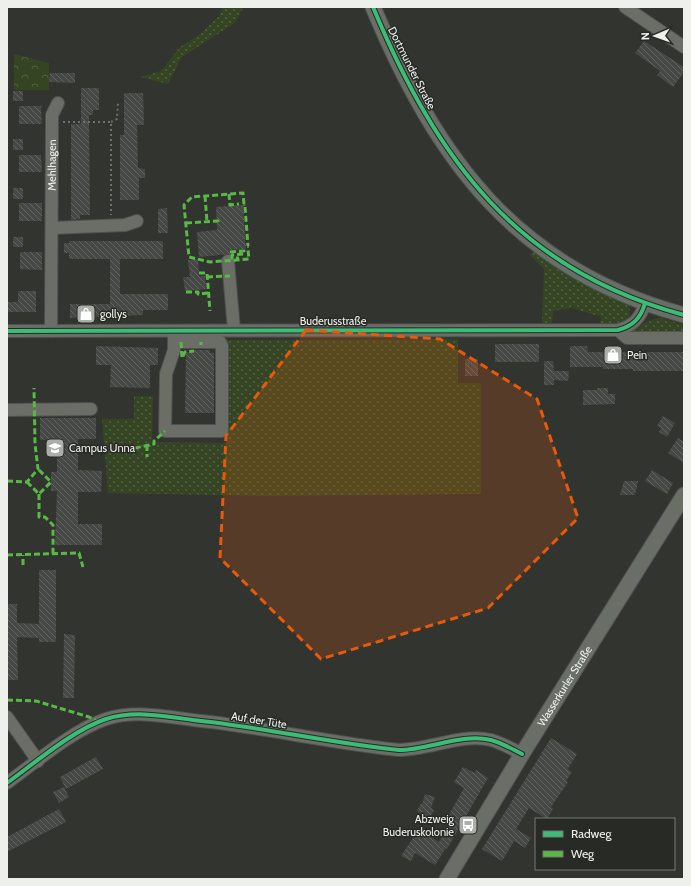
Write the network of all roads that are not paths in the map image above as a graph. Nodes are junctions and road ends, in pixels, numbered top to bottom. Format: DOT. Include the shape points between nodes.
graph roads {
  1 [pos="373,7"];
  2 [pos="625,7"];
  3 [pos="684,47"];
  4 [pos="58,103"];
  5 [pos="137,221"];
  6 [pos="52,228"];
  7 [pos="228,261"];
  8 [pos="645,303"];
  9 [pos="684,315"];
  10 [pos="234,330"];
  11 [pos="618,330"];
  12 [pos="7,331"];
  13 [pos="51,331"];
  14 [pos="174,336"];
  15 [pos="684,338"];
  16 [pos="91,409"];
  17 [pos="7,410"];
  18 [pos="684,495"];
  19 [pos="7,717"];
  20 [pos="522,754"];
  21 [pos="38,761"];
  22 [pos="7,783"];
  23 [pos="447,879"];
  1 -- 8 [label="main road, Dortmunder Straße" via="419,104 478,190 506,219 539,247 570,268 601,285"];
  2 -- 3 [label="street"];
  4 -- 6 [label="street, Mehlhagen" via="52,115"];
  5 -- 6 [label="street" via="125,225"];
  6 -- 13 [label="street, Mehlhagen"];
  7 -- 10 [label="street"];
  8 -- 9 [label="main road, Dortmunder Straße"];
  8 -- 11 [label="street, Buderusstraße" via="636,322 628,328"];
  10 -- 11 [label="street, Buderusstraße"];
  10 -- 14 [label="street, Buderusstraße"];
  11 -- 15 [label="street" via="627,338"];
  12 -- 13 [label="street, Buderusstraße"];
  13 -- 14 [label="street, Buderusstraße"];
  14 -- 14 [label="street" via="174,350 166,374 165,431 222,431 220,342"];
  16 -- 17 [label="street"];
  18 -- 20 [label="main road, Wasserkurler Straße"];
  19 -- 21 [label="street"];
  20 -- 21 [label="street, Auf der Tüte" via="499,742 483,739 399,750 218,722 125,714 84,730"];
  20 -- 23 [label="main road, Wasserkurler Straße"];
  21 -- 22 [label="street, Auf der Tüte"];
}
